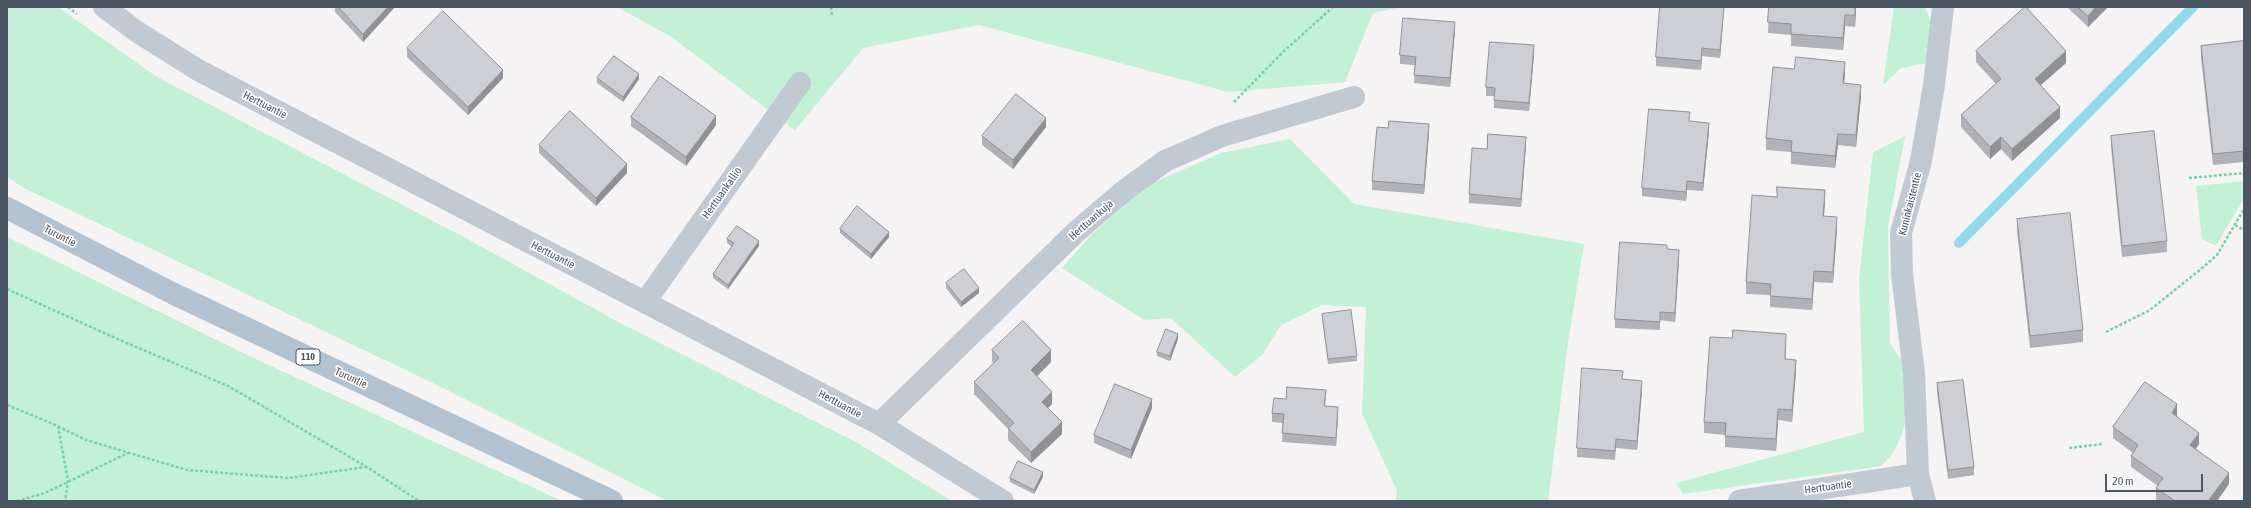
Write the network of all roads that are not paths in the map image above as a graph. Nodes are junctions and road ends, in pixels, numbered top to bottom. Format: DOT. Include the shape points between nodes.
graph roads {
  1 [pos="104,7"];
  2 [pos="1943,7"];
  3 [pos="800,83"];
  4 [pos="1354,97"];
  5 [pos="7,208"];
  6 [pos="645,302"];
  7 [pos="879,424"];
  8 [pos="1918,474"];
  9 [pos="612,501"];
  10 [pos="1003,501"];
  11 [pos="1739,501"];
  12 [pos="1925,501"];
  1 -- 6 [label="street, Herttuantie" via="136,31 198,70"];
  2 -- 8 [label="street, Kuninkaistentie" via="1934,85 1921,161 1901,232 1902,274 1914,373"];
  3 -- 6 [label="street, Herttuankallio"];
  4 -- 7 [label="street, Herttuankuja" via="1222,136 1165,161 1124,191 1077,231"];
  5 -- 9 [label="main road, Turuntie / 110" via="174,294"];
  6 -- 7 [label="street, Herttuantie"];
  7 -- 10 [label="street, Herttuantie"];
  8 -- 11 [label="street, Herttuantie"];
  8 -- 12 [label="street, Kuninkaistentie"];
}
